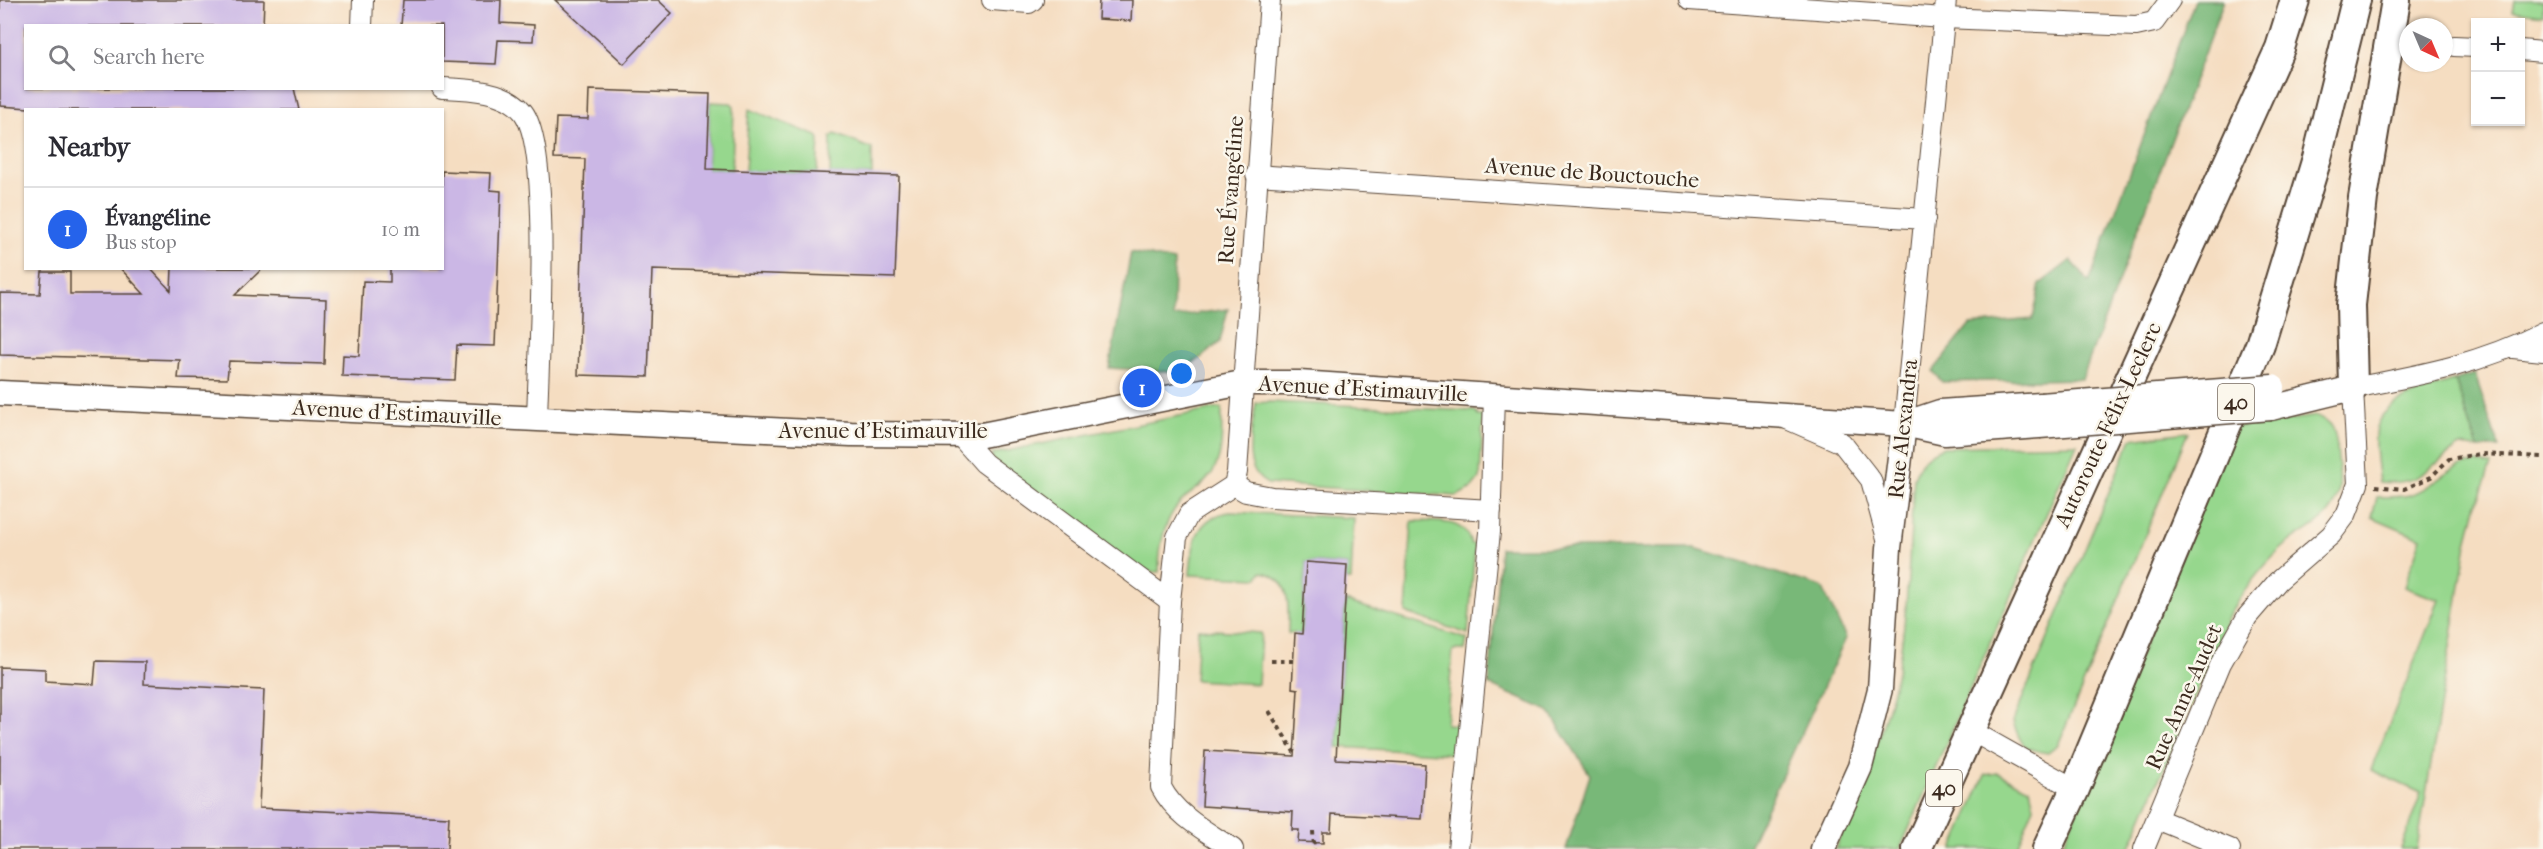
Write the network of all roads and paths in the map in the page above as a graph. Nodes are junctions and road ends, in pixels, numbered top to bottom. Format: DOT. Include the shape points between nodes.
graph roads {
  1 [pos="363,0"];
  2 [pos="992,0"];
  3 [pos="1270,0"];
  4 [pos="1689,0"];
  5 [pos="2170,0"];
  6 [pos="2295,0"];
  7 [pos="2356,0"];
  8 [pos="2396,0"];
  9 [pos="1031,1"];
  10 [pos="1945,9"];
  11 [pos="362,24"];
  12 [pos="2454,46"];
  13 [pos="2471,47"];
  14 [pos="2525,50"];
  15 [pos="2543,52"];
  16 [pos="444,88"];
  17 [pos="1256,176"];
  18 [pos="1925,219"];
  19 [pos="2543,332"];
  20 [pos="2513,348"];
  21 [pos="2543,351"];
  22 [pos="1242,383"];
  23 [pos="2353,388"];
  24 [pos="0,393"];
  25 [pos="1494,396"];
  26 [pos="1776,414"];
  27 [pos="537,420"];
  28 [pos="1904,423"];
  29 [pos="960,436"];
  30 [pos="2543,457"];
  31 [pos="2358,484"];
  32 [pos="1234,485"];
  33 [pos="1491,510"];
  34 [pos="1889,548"];
  35 [pos="1170,601"];
  36 [pos="1271,661"];
  37 [pos="1293,662"];
  38 [pos="1269,711"];
  39 [pos="1970,730"];
  40 [pos="1294,752"];
  41 [pos="2075,789"];
  42 [pos="2157,819"];
  43 [pos="1313,831"];
  44 [pos="1233,849"];
  45 [pos="1314,849"];
  46 [pos="1458,849"];
  47 [pos="1823,849"];
  48 [pos="1917,849"];
  49 [pos="2047,849"];
  50 [pos="2144,849"];
  51 [pos="2230,849"];
  1 -- 11 [label="street"];
  2 -- 9 [label="street"];
  3 -- 17 [label="street, Rue Évangéline"];
  4 -- 10 [label="street"];
  5 -- 10 [label="street" via="2154,22 2136,26"];
  6 -- 39 [label="highway, Autoroute Félix-Leclerc / 40" via="2280,48"];
  7 -- 41 [label="highway, 40" via="2317,158 2260,345"];
  8 -- 23 [label="highway" via="2362,198 2351,305"];
  10 -- 18 [label="street, Rue Alexandra"];
  12 -- 13 [label="street"];
  14 -- 15 [label="street"];
  16 -- 27 [label="street" via="483,90 522,110 529,122 537,163 542,232"];
  17 -- 18 [label="street, Avenue de Bouctouche"];
  17 -- 22 [label="street, Rue Évangéline"];
  18 -- 28 [label="street, Rue Alexandra"];
  19 -- 20 [label="street"];
  20 -- 21 [label="street"];
  20 -- 23 [label="street" via="2455,368"];
  22 -- 25 [label="main road, Avenue d'Estimauville" via="1299,382"];
  22 -- 29 [label="main road, Avenue d'Estimauville" via="982,435"];
  22 -- 32 [label="street, Rue Évangéline"];
  23 -- 28 [label="main road, Avenue d'Estimauville, bridge" via="2040,416 1940,412"];
  23 -- 31 [label="street, Rue Anne-Audet"];
  24 -- 27 [label="main road, Avenue d'Estimauville"];
  25 -- 26 [label="main road, Avenue d'Estimauville"];
  25 -- 33 [label="street"];
  26 -- 28 [label="main road, Avenue d'Estimauville"];
  26 -- 34 [label="street" via="1842,443 1871,480"];
  27 -- 29 [label="main road, Avenue d'Estimauville"];
  28 -- 34 [label="main road, Rue Alexandra"];
  29 -- 35 [label="street" via="984,464"];
  30 -- 31 [label="path" via="2480,454 2449,459 2431,477 2404,489"];
  31 -- 42 [label="street, Rue Anne-Audet" via="2346,515 2331,535 2278,581 2247,617 2221,663"];
  32 -- 33 [label="street" via="1246,492 1272,496"];
  32 -- 35 [label="street" via="1190,514 1182,526 1177,537"];
  33 -- 46 [label="street"];
  34 -- 47 [label="main road, Rue Alexandra" via="1880,690 1860,767"];
  35 -- 44 [label="street" via="1161,787 1169,803 1182,815"];
  36 -- 37 [label="path"];
  38 -- 40 [label="path"];
  39 -- 41 [label="street"];
  39 -- 48 [label="highway, Autoroute Félix-Leclerc / 40"];
  41 -- 49 [label="highway, 40"];
  42 -- 50 [label="street, Rue Anne-Audet"];
  42 -- 51 [label="street"];
  43 -- 45 [label="path"];
}
